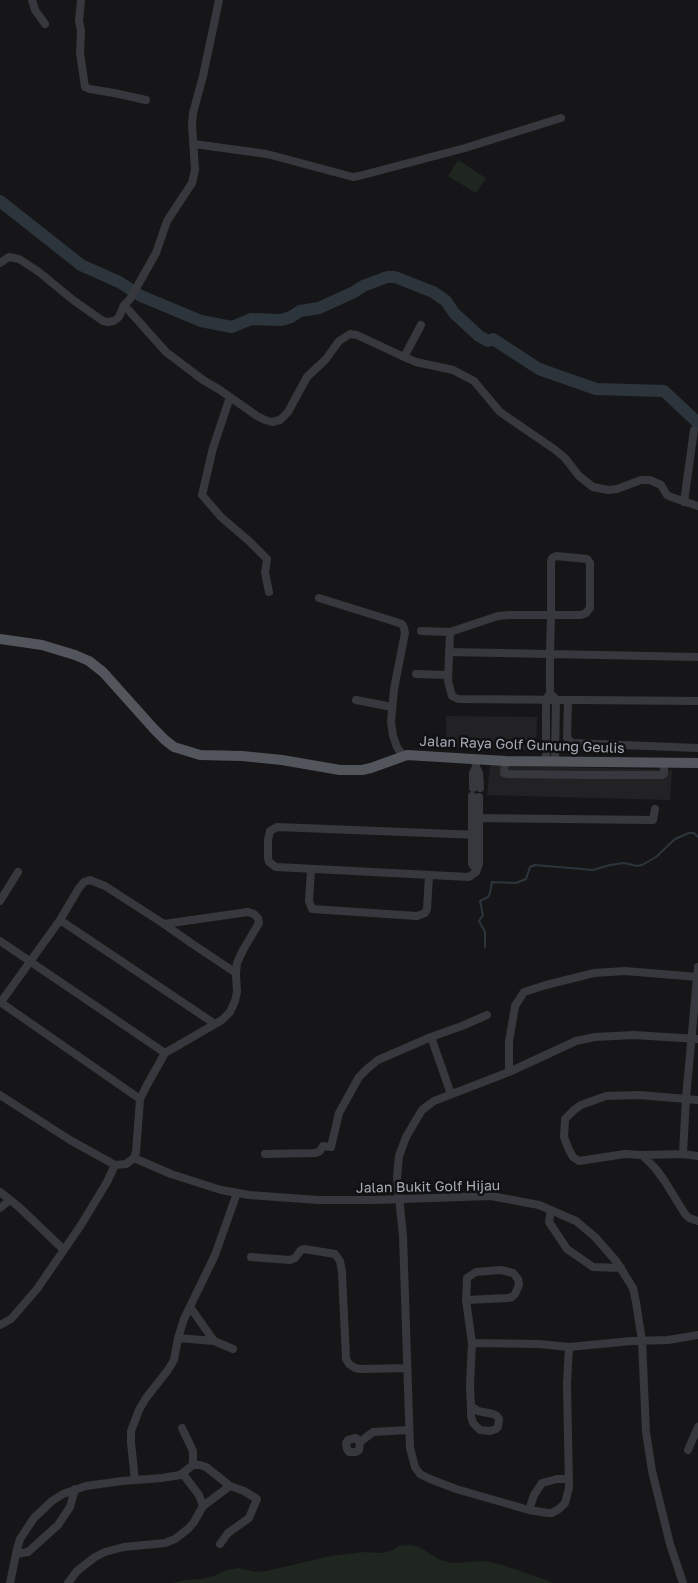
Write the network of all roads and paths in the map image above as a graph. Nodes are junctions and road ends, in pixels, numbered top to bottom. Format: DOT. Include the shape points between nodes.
graph roads {
  1 [pos="32,0"];
  2 [pos="80,0"];
  3 [pos="219,0"];
  4 [pos="45,24"];
  5 [pos="146,100"];
  6 [pos="561,118"];
  7 [pos="194,144"];
  8 [pos="0,262"];
  9 [pos="127,302"];
  10 [pos="421,325"];
  11 [pos="404,358"];
  12 [pos="230,397"];
  13 [pos="694,430"];
  14 [pos="684,502"];
  15 [pos="698,506"];
  16 [pos="269,592"];
  17 [pos="320,598"];
  18 [pos="551,615"];
  19 [pos="421,631"];
  20 [pos="450,632"];
  21 [pos="0,639"];
  22 [pos="449,652"];
  23 [pos="550,654"];
  24 [pos="698,657"];
  25 [pos="416,674"];
  26 [pos="448,675"];
  27 [pos="548,696"];
  28 [pos="356,700"];
  29 [pos="556,700"];
  30 [pos="568,701"];
  31 [pos="698,701"];
  32 [pos="392,707"];
  33 [pos="698,748"];
  34 [pos="403,756"];
  35 [pos="505,760"];
  36 [pos="551,761"];
  37 [pos="578,762"];
  38 [pos="589,762"];
  39 [pos="664,762"];
  40 [pos="476,763"];
  41 [pos="698,763"];
  42 [pos="578,775"];
  43 [pos="589,775"];
  44 [pos="476,788"];
  45 [pos="476,796"];
  46 [pos="655,808"];
  47 [pos="476,818"];
  48 [pos="475,835"];
  49 [pos="310,869"];
  50 [pos="18,872"];
  51 [pos="429,876"];
  52 [pos="0,902"];
  53 [pos="60,920"];
  54 [pos="164,924"];
  55 [pos="0,941"];
  56 [pos="29,962"];
  57 [pos="698,966"];
  58 [pos="236,973"];
  59 [pos="697,977"];
  60 [pos="0,1002"];
  61 [pos="487,1015"];
  62 [pos="215,1024"];
  63 [pos="431,1037"];
  64 [pos="695,1039"];
  65 [pos="165,1053"];
  66 [pos="509,1072"];
  67 [pos="0,1094"];
  68 [pos="451,1094"];
  69 [pos="686,1098"];
  70 [pos="140,1099"];
  71 [pos="698,1100"];
  72 [pos="265,1154"];
  73 [pos="683,1154"];
  74 [pos="642,1155"];
  75 [pos="698,1156"];
  76 [pos="134,1158"];
  77 [pos="115,1165"];
  78 [pos="0,1192"];
  79 [pos="237,1193"];
  80 [pos="400,1199"];
  81 [pos="10,1200"];
  82 [pos="0,1208"];
  83 [pos="551,1210"];
  84 [pos="698,1221"];
  85 [pos="64,1250"];
  86 [pos="251,1257"];
  87 [pos="621,1268"];
  88 [pos="466,1300"];
  89 [pos="190,1307"];
  90 [pos="0,1325"];
  91 [pos="698,1336"];
  92 [pos="178,1338"];
  93 [pos="214,1341"];
  94 [pos="642,1341"];
  95 [pos="472,1344"];
  96 [pos="569,1347"];
  97 [pos="233,1349"];
  98 [pos="407,1368"];
  99 [pos="471,1406"];
  100 [pos="698,1427"];
  101 [pos="182,1428"];
  102 [pos="409,1430"];
  103 [pos="360,1442"];
  104 [pos="688,1450"];
  105 [pos="193,1465"];
  106 [pos="183,1474"];
  107 [pos="568,1479"];
  108 [pos="135,1480"];
  109 [pos="230,1486"];
  110 [pos="75,1489"];
  111 [pos="203,1506"];
  112 [pos="529,1510"];
  113 [pos="220,1544"];
  114 [pos="16,1554"];
  115 [pos="683,1582"];
  116 [pos="10,1583"];
  117 [pos="68,1583"];
  1 -- 4 [label="street"];
  2 -- 5 [label="street" via="80,53 85,86"];
  3 -- 7 [label="street" via="193,113"];
  6 -- 7 [label="street" via="359,176 267,154"];
  7 -- 9 [label="street" via="192,183 167,221 156,254"];
  8 -- 9 [label="street" via="9,257 19,258 103,321 114,321"];
  9 -- 12 [label="street" via="166,352"];
  10 -- 11 [label="street"];
  11 -- 12 [label="street" via="350,334 339,341 326,359 306,377 288,412 280,420 265,420"];
  11 -- 14 [label="street" via="453,370 474,381 500,412 554,449 593,487 608,490 650,480 661,485 667,495"];
  12 -- 16 [label="street" via="202,495 267,559 265,574"];
  13 -- 14 [label="street"];
  14 -- 15 [label="street"];
  17 -- 32 [label="street" via="402,624 406,633"];
  18 -- 18 [label="street" via="588,612 590,563 587,559 552,558"];
  18 -- 20 [label="street" via="498,616"];
  18 -- 23 [label="street"];
  19 -- 20 [label="street"];
  20 -- 22 [label="street"];
  21 -- 34 [label="main road, Jalan Raya Golf Gunung Geulis" via="42,645 89,661 103,672 154,730 174,747 185,751 200,755 282,760 340,770 362,770"];
  22 -- 23 [label="street"];
  22 -- 26 [label="street"];
  23 -- 24 [label="street"];
  23 -- 27 [label="street"];
  25 -- 26 [label="street"];
  26 -- 27 [label="street" via="452,696 458,699"];
  27 -- 29 [label="street"];
  27 -- 36 [label="street"];
  28 -- 32 [label="street"];
  29 -- 30 [label="street"];
  29 -- 36 [label="street"];
  30 -- 31 [label="street"];
  30 -- 33 [label="street" via="567,738 572,743"];
  32 -- 34 [label="street" via="393,736"];
  34 -- 40 [label="main road, Jalan Raya Golf Gunung Geulis"];
  35 -- 36 [label="main road, Jalan Raya Golf Gunung Geulis"];
  35 -- 40 [label="main road, Jalan Raya Golf Gunung Geulis"];
  35 -- 42 [label="street" via="504,773 507,774"];
  36 -- 37 [label="main road, Jalan Raya Golf Gunung Geulis"];
  37 -- 38 [label="main road, Jalan Raya Golf Gunung Geulis"];
  37 -- 42 [label="street"];
  38 -- 39 [label="main road, Jalan Raya Golf Gunung Geulis"];
  38 -- 43 [label="street"];
  39 -- 41 [label="main road, Jalan Raya Golf Gunung Geulis"];
  39 -- 43 [label="street" via="662,775"];
  40 -- 44 [label="street" via="479,773"];
  42 -- 43 [label="street"];
  45 -- 47 [label="street"];
  46 -- 47 [label="street" via="653,820"];
  47 -- 48 [label="street"];
  48 -- 49 [label="street" via="291,826 272,828 268,840 269,862 276,867"];
  48 -- 51 [label="street" via="479,864 476,872 468,877"];
  49 -- 51 [label="street"];
  49 -- 51 [label="street" via="309,901 312,909 408,916 425,913"];
  50 -- 52 [label="street"];
  53 -- 54 [label="street" via="84,882 94,880"];
  53 -- 56 [label="street"];
  53 -- 62 [label="street"];
  54 -- 58 [label="street"];
  54 -- 58 [label="street" via="248,912 254,914 259,923 237,963"];
  55 -- 56 [label="street"];
  56 -- 60 [label="street"];
  56 -- 65 [label="street"];
  57 -- 59 [label="street"];
  58 -- 62 [label="street" via="235,1001 230,1012"];
  59 -- 64 [label="street"];
  59 -- 66 [label="street" via="625,971 594,973 524,992 515,1006 509,1042"];
  60 -- 70 [label="street"];
  61 -- 63 [label="street"];
  62 -- 65 [label="street"];
  63 -- 68 [label="street"];
  63 -- 72 [label="street" via="378,1060 364,1072 339,1113 331,1147 323,1146 315,1153"];
  64 -- 66 [label="street" via="634,1035 595,1037 576,1041"];
  64 -- 69 [label="street"];
  65 -- 70 [label="street"];
  66 -- 68 [label="street"];
  67 -- 77 [label="street"];
  68 -- 80 [label="street" via="422,1110 406,1137 399,1156"];
  69 -- 71 [label="street"];
  69 -- 73 [label="street"];
  69 -- 74 [label="street" via="606,1096 581,1105 565,1119 564,1137 573,1157 579,1161 625,1154"];
  70 -- 76 [label="street"];
  73 -- 74 [label="street"];
  73 -- 75 [label="street"];
  74 -- 84 [label="street" via="664,1180 685,1214"];
  76 -- 77 [label="street" via="126,1164"];
  76 -- 79 [label="street, Jalan Bukit Golf Hijau" via="179,1176"];
  77 -- 85 [label="street"];
  78 -- 81 [label="street"];
  79 -- 80 [label="street, Jalan Bukit Golf Hijau" via="318,1200"];
  79 -- 89 [label="street" via="215,1254"];
  80 -- 83 [label="street, Jalan Bukit Golf Hijau" via="491,1196"];
  80 -- 98 [label="street"];
  81 -- 82 [label="street"];
  81 -- 85 [label="street"];
  83 -- 87 [label="street, Jalan Bukit Golf Hijau" via="576,1221 595,1237"];
  83 -- 87 [label="street" via="549,1222 567,1249 593,1267"];
  85 -- 90 [label="street" via="37,1289 11,1319"];
  86 -- 98 [label="street" via="290,1260 304,1249 335,1254 342,1272 348,1364 361,1369"];
  87 -- 94 [label="street, Jalan Bukit Golf Hijau" via="632,1288"];
  88 -- 88 [label="street" via="512,1297 516,1294 518,1279 513,1273 501,1270 476,1272 467,1278"];
  88 -- 95 [label="street"];
  89 -- 92 [label="street"];
  89 -- 93 [label="street"];
  91 -- 94 [label="street"];
  92 -- 93 [label="street"];
  92 -- 108 [label="street" via="174,1360 146,1398 133,1426 131,1443"];
  93 -- 97 [label="street"];
  94 -- 96 [label="street"];
  94 -- 115 [label="street, Jalan Bukit Golf Hijau" via="646,1432 652,1471"];
  95 -- 96 [label="street"];
  95 -- 99 [label="street"];
  96 -- 107 [label="street"];
  98 -- 102 [label="street"];
  100 -- 104 [label="street"];
  101 -- 105 [label="street" via="192,1451"];
  102 -- 103 [label="street" via="373,1432"];
  102 -- 112 [label="street" via="410,1448 420,1474 456,1489"];
  105 -- 106 [label="street"];
  105 -- 109 [label="street" via="206,1467"];
  106 -- 108 [label="street"];
  106 -- 111 [label="street"];
  107 -- 112 [label="street" via="542,1483"];
  107 -- 112 [label="street" via="568,1496 559,1508 552,1513"];
  108 -- 110 [label="street"];
  109 -- 111 [label="street"];
  109 -- 113 [label="street" via="255,1497 257,1501 249,1518 228,1533"];
  110 -- 114 [label="street" via="52,1501 34,1518 20,1539"];
  110 -- 114 [label="street" via="70,1507 58,1525 28,1552"];
  111 -- 117 [label="street" via="194,1522 175,1539 105,1552 77,1571"];
  114 -- 116 [label="street"];
}
